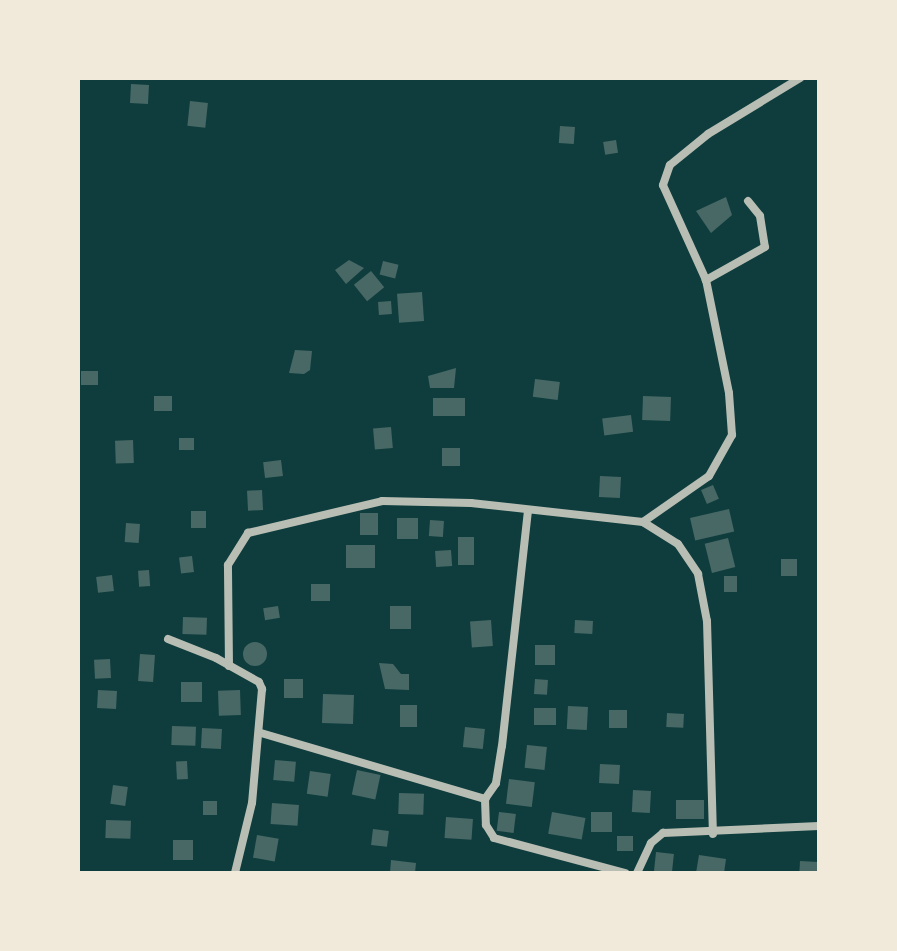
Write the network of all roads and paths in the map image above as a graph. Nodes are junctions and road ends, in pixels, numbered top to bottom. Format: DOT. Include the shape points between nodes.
graph roads {
  1 [pos="800,78"];
  2 [pos="748,201"];
  3 [pos="706,280"];
  4 [pos="528,512"];
  5 [pos="643,522"];
  6 [pos="168,639"];
  7 [pos="229,666"];
  8 [pos="261,733"];
  9 [pos="485,799"];
  10 [pos="819,826"];
  11 [pos="713,834"];
  12 [pos="640,872"];
  13 [pos="235,873"];
  14 [pos="625,873"];
  1 -- 3 [label="street" via="708,134 670,165 663,185"];
  2 -- 3 [label="street" via="760,216 765,247"];
  3 -- 5 [label="street" via="732,435 709,476"];
  4 -- 5 [label="street"];
  4 -- 7 [label="street" via="471,503 382,501 248,533 228,565"];
  4 -- 9 [label="street" via="502,746 496,783"];
  5 -- 11 [label="street" via="678,544 698,574 707,621"];
  6 -- 7 [label="street"];
  7 -- 8 [label="street" via="259,682"];
  8 -- 9 [label="street"];
  8 -- 13 [label="street"];
  9 -- 14 [label="street" via="486,825 494,838"];
  10 -- 11 [label="street" via="762,825"];
  11 -- 12 [label="street" via="663,833 651,843"];
}
